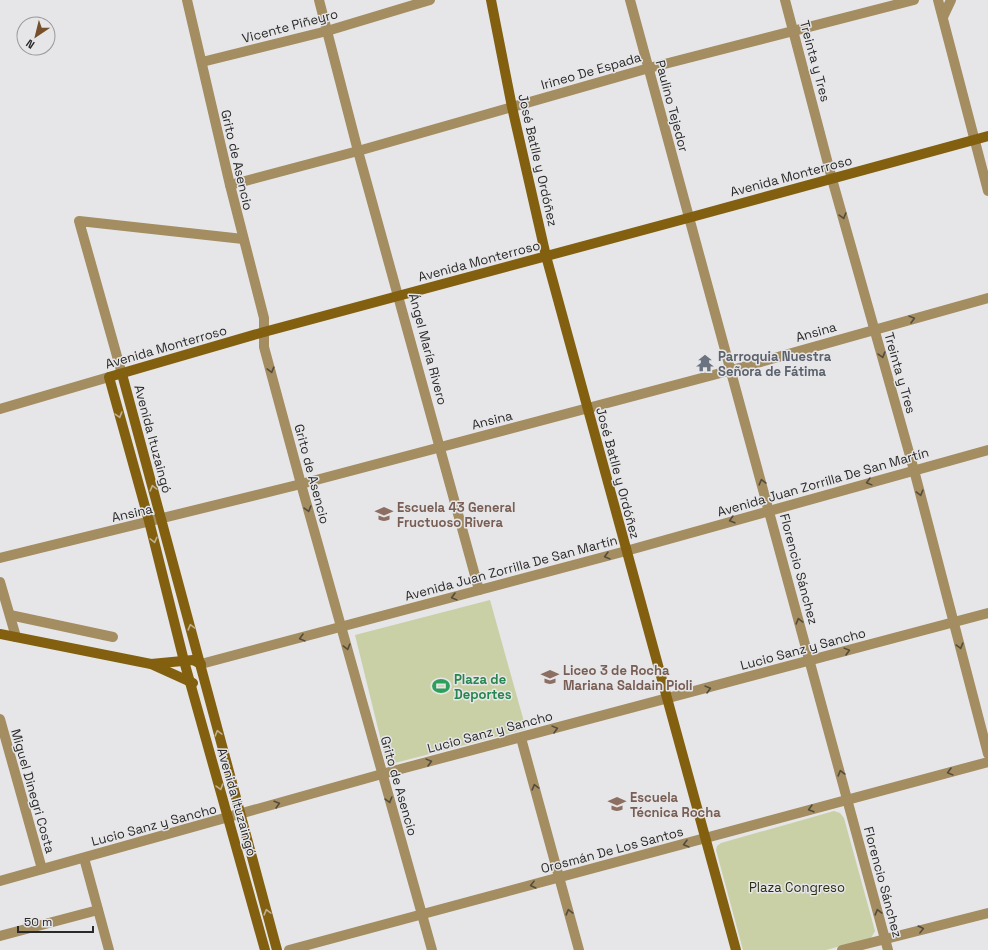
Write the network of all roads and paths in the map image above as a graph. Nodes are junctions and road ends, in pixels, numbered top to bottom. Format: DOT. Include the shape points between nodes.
graph roads {
  1 [pos="187,0"];
  2 [pos="319,0"];
  3 [pos="430,0"];
  4 [pos="491,0"];
  5 [pos="630,0"];
  6 [pos="785,0"];
  7 [pos="914,0"];
  8 [pos="938,0"];
  9 [pos="951,0"];
  10 [pos="943,17"];
  11 [pos="327,31"];
  12 [pos="793,31"];
  13 [pos="202,62"];
  14 [pos="649,68"];
  15 [pos="512,107"];
  16 [pos="988,136"];
  17 [pos="975,139"];
  18 [pos="358,151"];
  19 [pos="832,178"];
  20 [pos="230,185"];
  21 [pos="988,191"];
  22 [pos="688,218"];
  23 [pos="243,239"];
  24 [pos="546,256"];
  25 [pos="399,295"];
  26 [pos="988,298"];
  27 [pos="874,329"];
  28 [pos="264,332"];
  29 [pos="732,370"];
  30 [pos="122,374"];
  31 [pos="109,377"];
  32 [pos="0,409"];
  33 [pos="587,409"];
  34 [pos="441,446"];
  35 [pos="988,450"];
  36 [pos="914,470"];
  37 [pos="301,484"];
  38 [pos="770,510"];
  39 [pos="162,520"];
  40 [pos="149,522"];
  41 [pos="626,551"];
  42 [pos="0,558"];
  43 [pos="0,582"];
  44 [pos="479,590"];
  45 [pos="988,613"];
  46 [pos="10,615"];
  47 [pos="953,622"];
  48 [pos="342,628"];
  49 [pos="0,634"];
  50 [pos="16,637"];
  51 [pos="112,637"];
  52 [pos="184,661"];
  53 [pos="810,661"];
  54 [pos="151,664"];
  55 [pos="201,664"];
  56 [pos="203,678"];
  57 [pos="190,682"];
  58 [pos="666,700"];
  59 [pos="0,719"];
  60 [pos="521,738"];
  61 [pos="988,754"];
  62 [pos="988,762"];
  63 [pos="382,774"];
  64 [pos="848,798"];
  65 [pos="240,814"];
  66 [pos="229,818"];
  67 [pos="705,838"];
  68 [pos="84,858"];
  69 [pos="42,869"];
  70 [pos="559,878"];
  71 [pos="0,881"];
  72 [pos="98,910"];
  73 [pos="988,913"];
  74 [pos="422,914"];
  75 [pos="0,936"];
  76 [pos="885,938"];
  77 [pos="109,950"];
  78 [pos="265,950"];
  79 [pos="277,950"];
  80 [pos="289,950"];
  81 [pos="432,950"];
  82 [pos="579,950"];
  83 [pos="736,950"];
  84 [pos="842,950"];
  85 [pos="888,950"];
  1 -- 13 [label="street, Grito de Asencio"];
  2 -- 11 [label="street, Ángel María Rivero"];
  3 -- 11 [label="street, Vicente Piñeyro"];
  4 -- 15 [label="street, José Batlle y Ordóñez"];
  5 -- 14 [label="street, Paulino Tejedor"];
  6 -- 12 [label="street, Treinta y Tres"];
  7 -- 12 [label="street, Irineo De Espada"];
  8 -- 10 [label="street"];
  9 -- 10 [label="street"];
  10 -- 17 [label="street"];
  11 -- 13 [label="street, Vicente Piñeyro"];
  11 -- 18 [label="street, Ángel María Rivero"];
  12 -- 14 [label="street, Irineo De Espada"];
  12 -- 19 [label="street, Treinta y Tres"];
  13 -- 20 [label="street, Grito de Asencio"];
  14 -- 15 [label="street, Irineo De Espada"];
  14 -- 22 [label="street, Paulino Tejedor"];
  15 -- 18 [label="street, Irineo De Espada"];
  15 -- 24 [label="street, José Batlle y Ordóñez"];
  16 -- 17 [label="street, Avenida Monterroso"];
  17 -- 19 [label="street, Avenida Monterroso"];
  17 -- 21 [label="street"];
  18 -- 20 [label="street, Irineo De Espada"];
  18 -- 25 [label="street, Ángel María Rivero"];
  19 -- 22 [label="street, Avenida Monterroso"];
  19 -- 27 [label="street, Treinta y Tres, one-way"];
  20 -- 23 [label="street, Grito de Asencio"];
  22 -- 24 [label="street, Avenida Monterroso"];
  22 -- 29 [label="street, Florencio Sánchez"];
  23 -- 28 [label="street, Grito de Asencio" via="264,318"];
  23 -- 30 [label="street, Avenida Ituzaingó" via="79,221"];
  24 -- 25 [label="street, Avenida Monterroso"];
  24 -- 33 [label="street, José Batlle y Ordóñez"];
  25 -- 28 [label="street, Avenida Monterroso"];
  25 -- 34 [label="street, Ángel María Rivero"];
  27 -- 26 [label="street, Ansina, one-way"];
  27 -- 29 [label="street, Ansina"];
  27 -- 36 [label="street, Treinta y Tres, one-way"];
  28 -- 30 [label="street, Avenida Monterroso"];
  28 -- 37 [label="street, Grito de Asencio, one-way" via="264,347"];
  29 -- 33 [label="street, Ansina"];
  38 -- 29 [label="street, Florencio Sánchez, one-way"];
  30 -- 31 [label="street, Avenida Monterroso"];
  39 -- 30 [label="street, Avenida Ituzaingó, one-way"];
  31 -- 32 [label="street, Avenida Monterroso"];
  31 -- 40 [label="street, Avenida Ituzaingó, one-way"];
  33 -- 34 [label="street, Ansina"];
  33 -- 41 [label="street, José Batlle y Ordóñez"];
  34 -- 37 [label="street, Ansina"];
  34 -- 44 [label="street, Ángel María Rivero"];
  35 -- 36 [label="street, Avenida Juan Zorrilla De San Martín"];
  36 -- 38 [label="street, Avenida Juan Zorrilla De San Martín, one-way"];
  36 -- 47 [label="street, Treinta y Tres, one-way"];
  37 -- 39 [label="street, Ansina"];
  37 -- 48 [label="street, Grito de Asencio, one-way"];
  38 -- 41 [label="street, Avenida Juan Zorrilla De San Martín, one-way"];
  53 -- 38 [label="street, Florencio Sánchez, one-way"];
  39 -- 40 [label="street, Ansina"];
  55 -- 39 [label="street, Avenida Ituzaingó, one-way"];
  40 -- 42 [label="street, Ansina"];
  40 -- 52 [label="street, Avenida Ituzaingó, one-way"];
  41 -- 44 [label="street, Avenida Juan Zorrilla De San Martín, one-way"];
  41 -- 58 [label="street, José Batlle y Ordóñez"];
  43 -- 46 [label="street"];
  44 -- 48 [label="street, Avenida Juan Zorrilla De San Martín, one-way"];
  45 -- 47 [label="street, Lucio Sanz y Sancho"];
  46 -- 50 [label="street"];
  46 -- 51 [label="street"];
  53 -- 47 [label="street, Lucio Sanz y Sancho, one-way"];
  47 -- 61 [label="street, Treinta y Tres, one-way"];
  48 -- 55 [label="street, Avenida Juan Zorrilla De San Martín, one-way"];
  48 -- 63 [label="street, Grito de Asencio, one-way"];
  49 -- 50 [label="street"];
  50 -- 54 [label="street"];
  52 -- 54 [label="street"];
  52 -- 55 [label="street" via="193,660"];
  52 -- 57 [label="street, Avenida Ituzaingó"];
  58 -- 53 [label="street, Lucio Sanz y Sancho, one-way"];
  64 -- 53 [label="street, Florencio Sánchez, one-way"];
  54 -- 57 [label="street"];
  55 -- 56 [label="street, Avenida Ituzaingó"];
  56 -- 57 [label="street" via="195,683"];
  65 -- 56 [label="street, Avenida Ituzaingó, one-way"];
  57 -- 66 [label="street, Avenida Ituzaingó, one-way"];
  60 -- 58 [label="street, Lucio Sanz y Sancho, one-way"];
  58 -- 67 [label="street, José Batlle y Ordóñez"];
  59 -- 69 [label="street, Miguel Dinegri Costa"];
  63 -- 60 [label="street, Lucio Sanz y Sancho, one-way"];
  70 -- 60 [label="street, one-way"];
  62 -- 64 [label="street, Orosmán De Los Santos, one-way"];
  65 -- 63 [label="street, Lucio Sanz y Sancho, one-way"];
  63 -- 74 [label="street, Grito de Asencio, one-way"];
  64 -- 67 [label="street, Orosmán De Los Santos, one-way"];
  76 -- 64 [label="street, Florencio Sánchez, one-way"];
  65 -- 66 [label="street, Lucio Sanz y Sancho"];
  79 -- 65 [label="street, Avenida Ituzaingó, one-way"];
  66 -- 68 [label="street, Lucio Sanz y Sancho"];
  66 -- 78 [label="street, Avenida Ituzaingó"];
  67 -- 70 [label="street, Orosmán De Los Santos, one-way"];
  67 -- 83 [label="street, José Batlle y Ordóñez"];
  68 -- 69 [label="street, Lucio Sanz y Sancho"];
  68 -- 72 [label="street"];
  69 -- 71 [label="street, Lucio Sanz y Sancho"];
  70 -- 74 [label="street, Orosmán De Los Santos, one-way"];
  82 -- 70 [label="street, one-way"];
  72 -- 75 [label="street"];
  72 -- 77 [label="street"];
  76 -- 73 [label="street, one-way"];
  74 -- 80 [label="street, Orosmán De Los Santos"];
  74 -- 81 [label="street, Grito de Asencio"];
  76 -- 84 [label="street"];
  76 -- 85 [label="street, Florencio Sánchez"];
}
